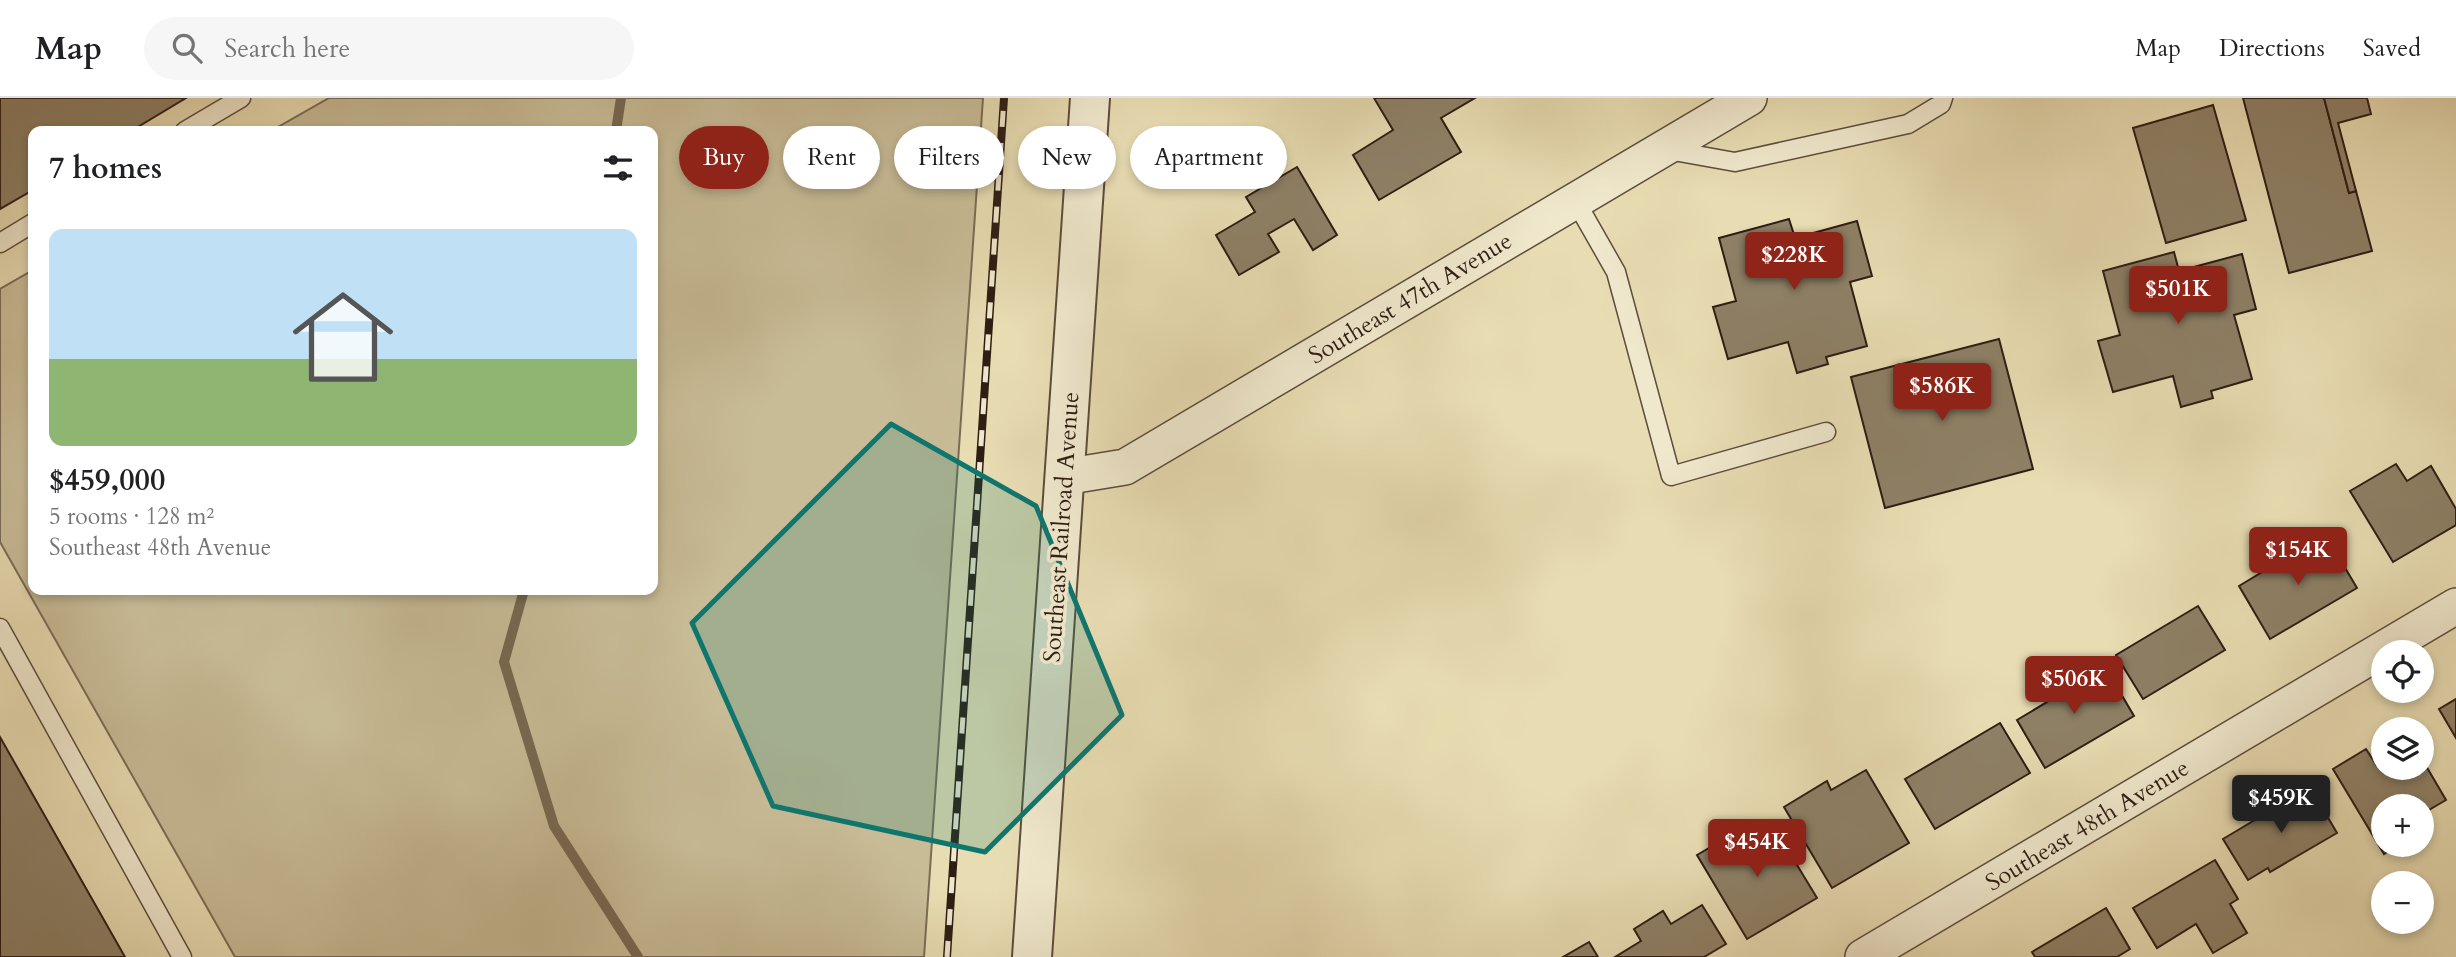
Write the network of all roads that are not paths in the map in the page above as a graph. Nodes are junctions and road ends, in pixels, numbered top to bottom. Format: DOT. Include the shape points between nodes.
graph roads {
  1 [pos="241,98"];
  2 [pos="1090,98"];
  3 [pos="1749,98"];
  4 [pos="1942,98"];
  5 [pos="193,126"];
  6 [pos="1661,149"];
  7 [pos="1576,200"];
  8 [pos="28,226"];
  9 [pos="0,243"];
  10 [pos="1826,432"];
  11 [pos="1064,477"];
  12 [pos="2456,606"];
  13 [pos="0,628"];
  14 [pos="182,957"];
  15 [pos="1032,957"];
  16 [pos="1863,957"];
  1 -- 5 [label="lane"];
  2 -- 11 [label="street, Southeast Railroad Avenue"];
  3 -- 6 [label="street, Southeast 47th Avenue"];
  4 -- 6 [label="lane" via="1941,104 1908,124 1735,162"];
  6 -- 7 [label="street, Southeast 47th Avenue"];
  7 -- 10 [label="lane" via="1616,272 1671,476"];
  7 -- 11 [label="street, Southeast 47th Avenue" via="1125,467"];
  8 -- 9 [label="lane"];
  11 -- 15 [label="street, Southeast Railroad Avenue"];
  12 -- 16 [label="street, Southeast 48th Avenue"];
  13 -- 14 [label="lane"];
}
